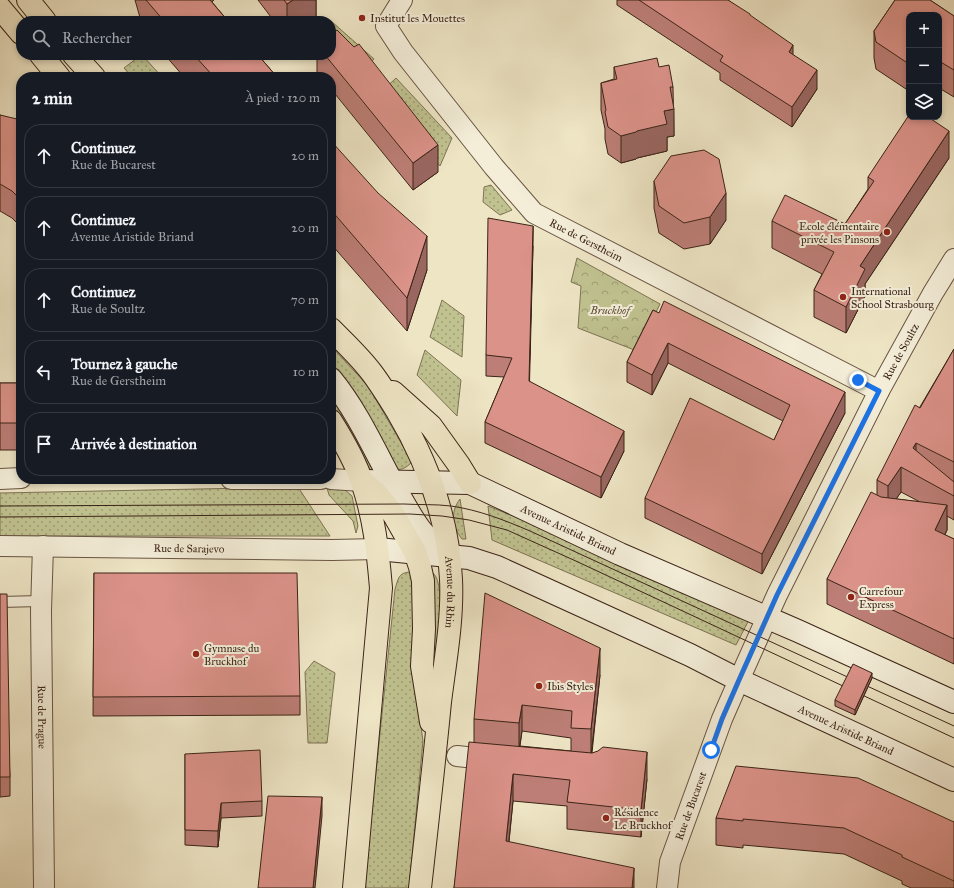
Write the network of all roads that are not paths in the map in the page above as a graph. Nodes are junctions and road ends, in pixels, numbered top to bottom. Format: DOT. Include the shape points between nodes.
graph roads {
  1 [pos="28,0"];
  2 [pos="402,0"];
  3 [pos="0,8"];
  4 [pos="41,16"];
  5 [pos="16,26"];
  6 [pos="44,60"];
  7 [pos="79,60"];
  8 [pos="55,72"];
  9 [pos="89,72"];
  10 [pos="954,259"];
  11 [pos="336,334"];
  12 [pos="372,373"];
  13 [pos="336,386"];
  14 [pos="879,391"];
  15 [pos="336,430"];
  16 [pos="16,478"];
  17 [pos="0,479"];
  18 [pos="336,479"];
  19 [pos="362,481"];
  20 [pos="391,482"];
  21 [pos="432,483"];
  22 [pos="470,483"];
  23 [pos="0,546"];
  24 [pos="43,546"];
  25 [pos="378,549"];
  26 [pos="415,552"];
  27 [pos="449,555"];
  28 [pos="41,601"];
  29 [pos="0,602"];
  30 [pos="767,618"];
  31 [pos="739,680"];
  32 [pos="954,702"];
  33 [pos="435,749"];
  34 [pos="456,756"];
  35 [pos="510,761"];
  36 [pos="954,780"];
  37 [pos="44,888"];
  38 [pos="354,888"];
  39 [pos="420,888"];
  40 [pos="667,888"];
  1 -- 4 [label="main road"];
  2 -- 14 [label="street, Rue de Gerstheim" via="386,26 403,52 494,167 534,213"];
  3 -- 5 [label="main road"];
  6 -- 8 [label="main road"];
  7 -- 9 [label="main road"];
  10 -- 14 [label="street, Rue de Soultz"];
  11 -- 12 [label="main road, Avenue du Rhin"];
  12 -- 21 [label="main road, Avenue du Rhin" via="412,437"];
  12 -- 22 [label="main road" via="431,426"];
  13 -- 20 [label="main road" via="358,418"];
  14 -- 30 [label="street, Rue de Soultz"];
  15 -- 19 [label="main road"];
  16 -- 17 [label="street"];
  18 -- 19 [label="street"];
  19 -- 20 [label="main road, Avenue Aristide Briand"];
  19 -- 25 [label="main road"];
  19 -- 26 [label="main road" via="386,504"];
  20 -- 21 [label="main road, Avenue Aristide Briand"];
  20 -- 27 [label="main road" via="418,528"];
  21 -- 22 [label="main road, Avenue Aristide Briand"];
  21 -- 27 [label="main road, Avenue du Rhin" via="442,516"];
  22 -- 30 [label="main road, Avenue Aristide Briand" via="620,554"];
  23 -- 24 [label="street, Rue de Sarajevo"];
  24 -- 25 [label="street, Rue de Sarajevo"];
  24 -- 28 [label="street, Rue de Prague"];
  25 -- 26 [label="main road, Avenue Aristide Briand"];
  25 -- 38 [label="main road" via="381,588"];
  26 -- 27 [label="main road, Avenue Aristide Briand"];
  26 -- 33 [label="main road" via="423,581 422,666"];
  27 -- 31 [label="main road, Avenue Aristide Briand" via="497,567"];
  27 -- 33 [label="main road, Avenue du Rhin" via="449,616"];
  28 -- 29 [label="lane"];
  28 -- 37 [label="street, Rue de Prague"];
  30 -- 31 [label="street"];
  30 -- 32 [label="main road, Avenue Aristide Briand"];
  31 -- 36 [label="main road, Avenue Aristide Briand"];
  31 -- 40 [label="street, Rue de Bucarest" via="722,719 670,862"];
  33 -- 39 [label="main road, Avenue du Rhin"];
  34 -- 35 [label="street"];
}
